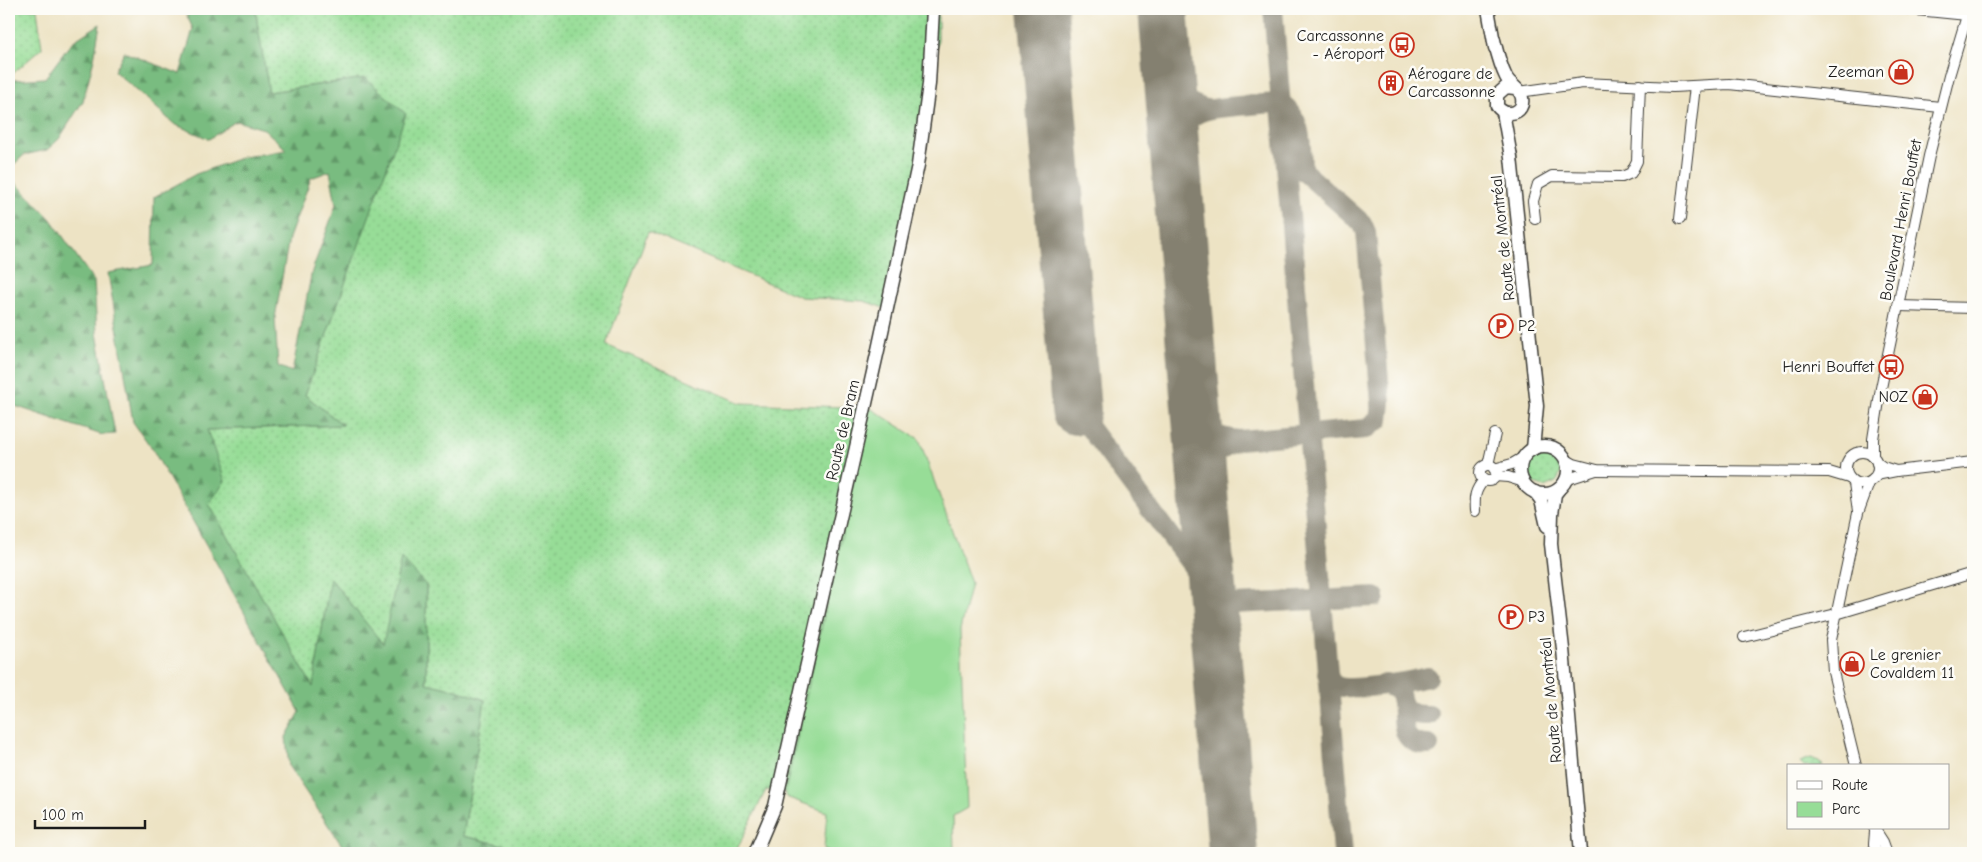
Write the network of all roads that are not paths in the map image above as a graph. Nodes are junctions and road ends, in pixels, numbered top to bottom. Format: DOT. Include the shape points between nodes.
graph roads {
  1 [pos="933,9"];
  2 [pos="1488,9"];
  3 [pos="1906,9"];
  4 [pos="1968,12"];
  5 [pos="1494,40"];
  6 [pos="1640,85"];
  7 [pos="1695,86"];
  8 [pos="1499,92"];
  9 [pos="1515,102"];
  10 [pos="1940,107"];
  11 [pos="1535,219"];
  12 [pos="1680,219"];
  13 [pos="1899,306"];
  14 [pos="1973,308"];
  15 [pos="1537,406"];
  16 [pos="1495,434"];
  17 [pos="1872,439"];
  18 [pos="1551,447"];
  19 [pos="1859,452"];
  20 [pos="1529,453"];
  21 [pos="1565,459"];
  22 [pos="1875,460"];
  23 [pos="1973,462"];
  24 [pos="1846,463"];
  25 [pos="1492,470"];
  26 [pos="1597,470"];
  27 [pos="1896,471"];
  28 [pos="1829,472"];
  29 [pos="1876,475"];
  30 [pos="1851,480"];
  31 [pos="1524,482"];
  32 [pos="1869,483"];
  33 [pos="1562,484"];
  34 [pos="1534,492"];
  35 [pos="1475,511"];
  36 [pos="1858,513"];
  37 [pos="1551,544"];
  38 [pos="1973,573"];
  39 [pos="1836,614"];
  40 [pos="1744,637"];
  41 [pos="1856,764"];
  42 [pos="1875,830"];
  43 [pos="755,853"];
  44 [pos="1581,853"];
  45 [pos="1876,853"];
  46 [pos="1887,853"];
  1 -- 43 [label="main road, Route de Bram" via="929,84 918,165 775,806"];
  2 -- 5 [label="main road"];
  3 -- 4 [label="street"];
  4 -- 10 [label="street, Boulevard Henri Bouffet"];
  5 -- 8 [label="main road"];
  5 -- 9 [label="main road"];
  6 -- 7 [label="street"];
  6 -- 9 [label="street" via="1583,84 1541,90"];
  6 -- 11 [label="street" via="1638,162 1631,173 1622,177 1552,176 1538,184 1533,201"];
  7 -- 10 [label="street" via="1729,84"];
  7 -- 12 [label="street"];
  8 -- 9 [label="main road" via="1506,87"];
  8 -- 9 [label="main road, Route de Montréal" via="1496,102"];
  9 -- 15 [label="main road, Route de Montréal" via="1511,157"];
  10 -- 13 [label="street, Boulevard Henri Bouffet"];
  13 -- 14 [label="street"];
  13 -- 17 [label="street, Boulevard Henri Bouffet"];
  15 -- 18 [label="main road, Route de Montréal"];
  15 -- 20 [label="main road, Route de Montréal" via="1536,433"];
  16 -- 25 [label="street"];
  17 -- 19 [label="street"];
  17 -- 22 [label="street, Boulevard Henri Bouffet"];
  18 -- 20 [label="main road" via="1545,446"];
  18 -- 21 [label="main road"];
  19 -- 22 [label="street" via="1869,454"];
  19 -- 24 [label="street"];
  20 -- 25 [label="street" via="1512,464"];
  20 -- 31 [label="main road" via="1520,469"];
  21 -- 26 [label="street"];
  21 -- 33 [label="main road" via="1567,466"];
  22 -- 27 [label="street"];
  22 -- 29 [label="street"];
  23 -- 27 [label="street"];
  24 -- 28 [label="street"];
  24 -- 30 [label="street"];
  25 -- 31 [label="street"];
  25 -- 35 [label="street" via="1484,467 1480,471 1484,480 1476,488"];
  26 -- 28 [label="street"];
  26 -- 33 [label="street"];
  27 -- 29 [label="street"];
  28 -- 30 [label="street"];
  29 -- 32 [label="street"];
  30 -- 32 [label="street" via="1859,484"];
  30 -- 36 [label="street"];
  31 -- 34 [label="main road"];
  32 -- 36 [label="street"];
  33 -- 34 [label="main road" via="1547,494"];
  33 -- 37 [label="main road, Route de Montréal" via="1555,494"];
  34 -- 37 [label="main road, Route de Montréal" via="1541,500"];
  36 -- 39 [label="street"];
  37 -- 44 [label="main road, Route de Montréal"];
  38 -- 39 [label="street"];
  39 -- 40 [label="street"];
  39 -- 41 [label="street" via="1832,640 1833,672"];
  42 -- 45 [label="street"];
  42 -- 46 [label="street"];
}
